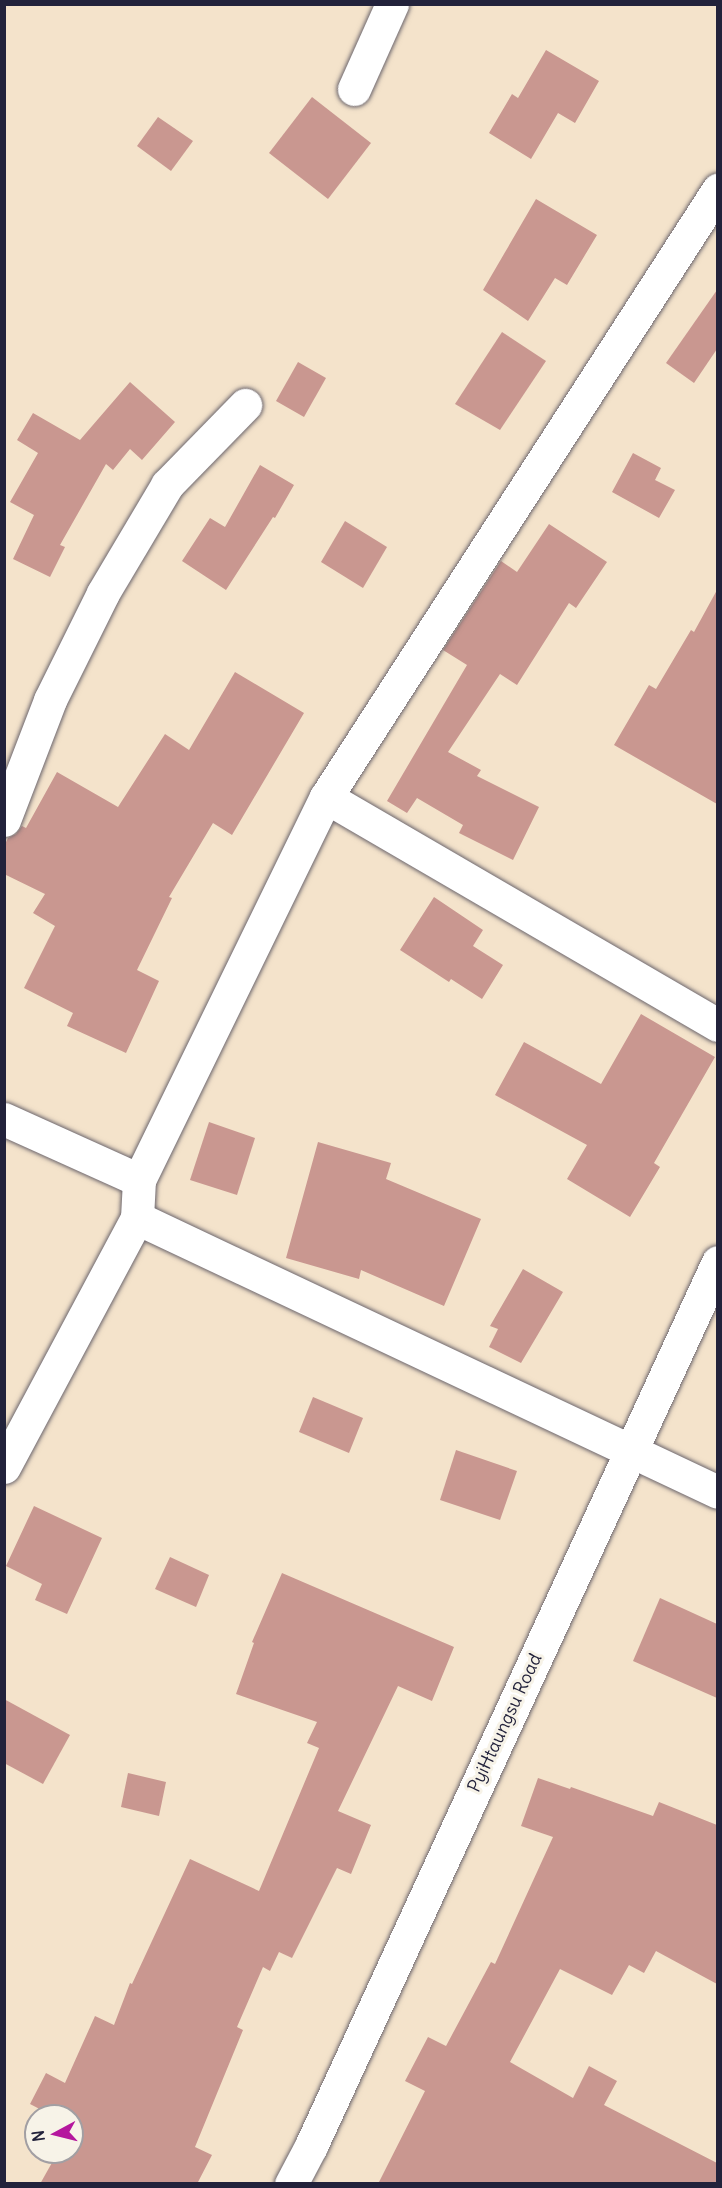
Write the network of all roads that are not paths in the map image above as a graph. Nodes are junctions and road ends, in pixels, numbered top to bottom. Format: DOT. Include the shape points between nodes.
graph roads {
  1 [pos="392,4"];
  2 [pos="354,89"];
  3 [pos="717,190"];
  4 [pos="245,405"];
  5 [pos="326,797"];
  6 [pos="4,820"];
  7 [pos="717,1025"];
  8 [pos="4,1119"];
  9 [pos="139,1180"];
  10 [pos="137,1218"];
  11 [pos="717,1262"];
  12 [pos="630,1450"];
  13 [pos="4,1467"];
  14 [pos="717,1492"];
  15 [pos="291,2184"];
  1 -- 2 [label="main road"];
  3 -- 5 [label="main road"];
  4 -- 6 [label="main road" via="167,485 103,593 50,700"];
  5 -- 7 [label="main road"];
  5 -- 9 [label="main road"];
  8 -- 9 [label="main road"];
  9 -- 10 [label="main road"];
  10 -- 12 [label="main road"];
  10 -- 13 [label="main road"];
  11 -- 12 [label="main road, PyiHtaungsu Road"];
  12 -- 14 [label="main road"];
  12 -- 15 [label="main road, PyiHtaungsu Road"];
}
